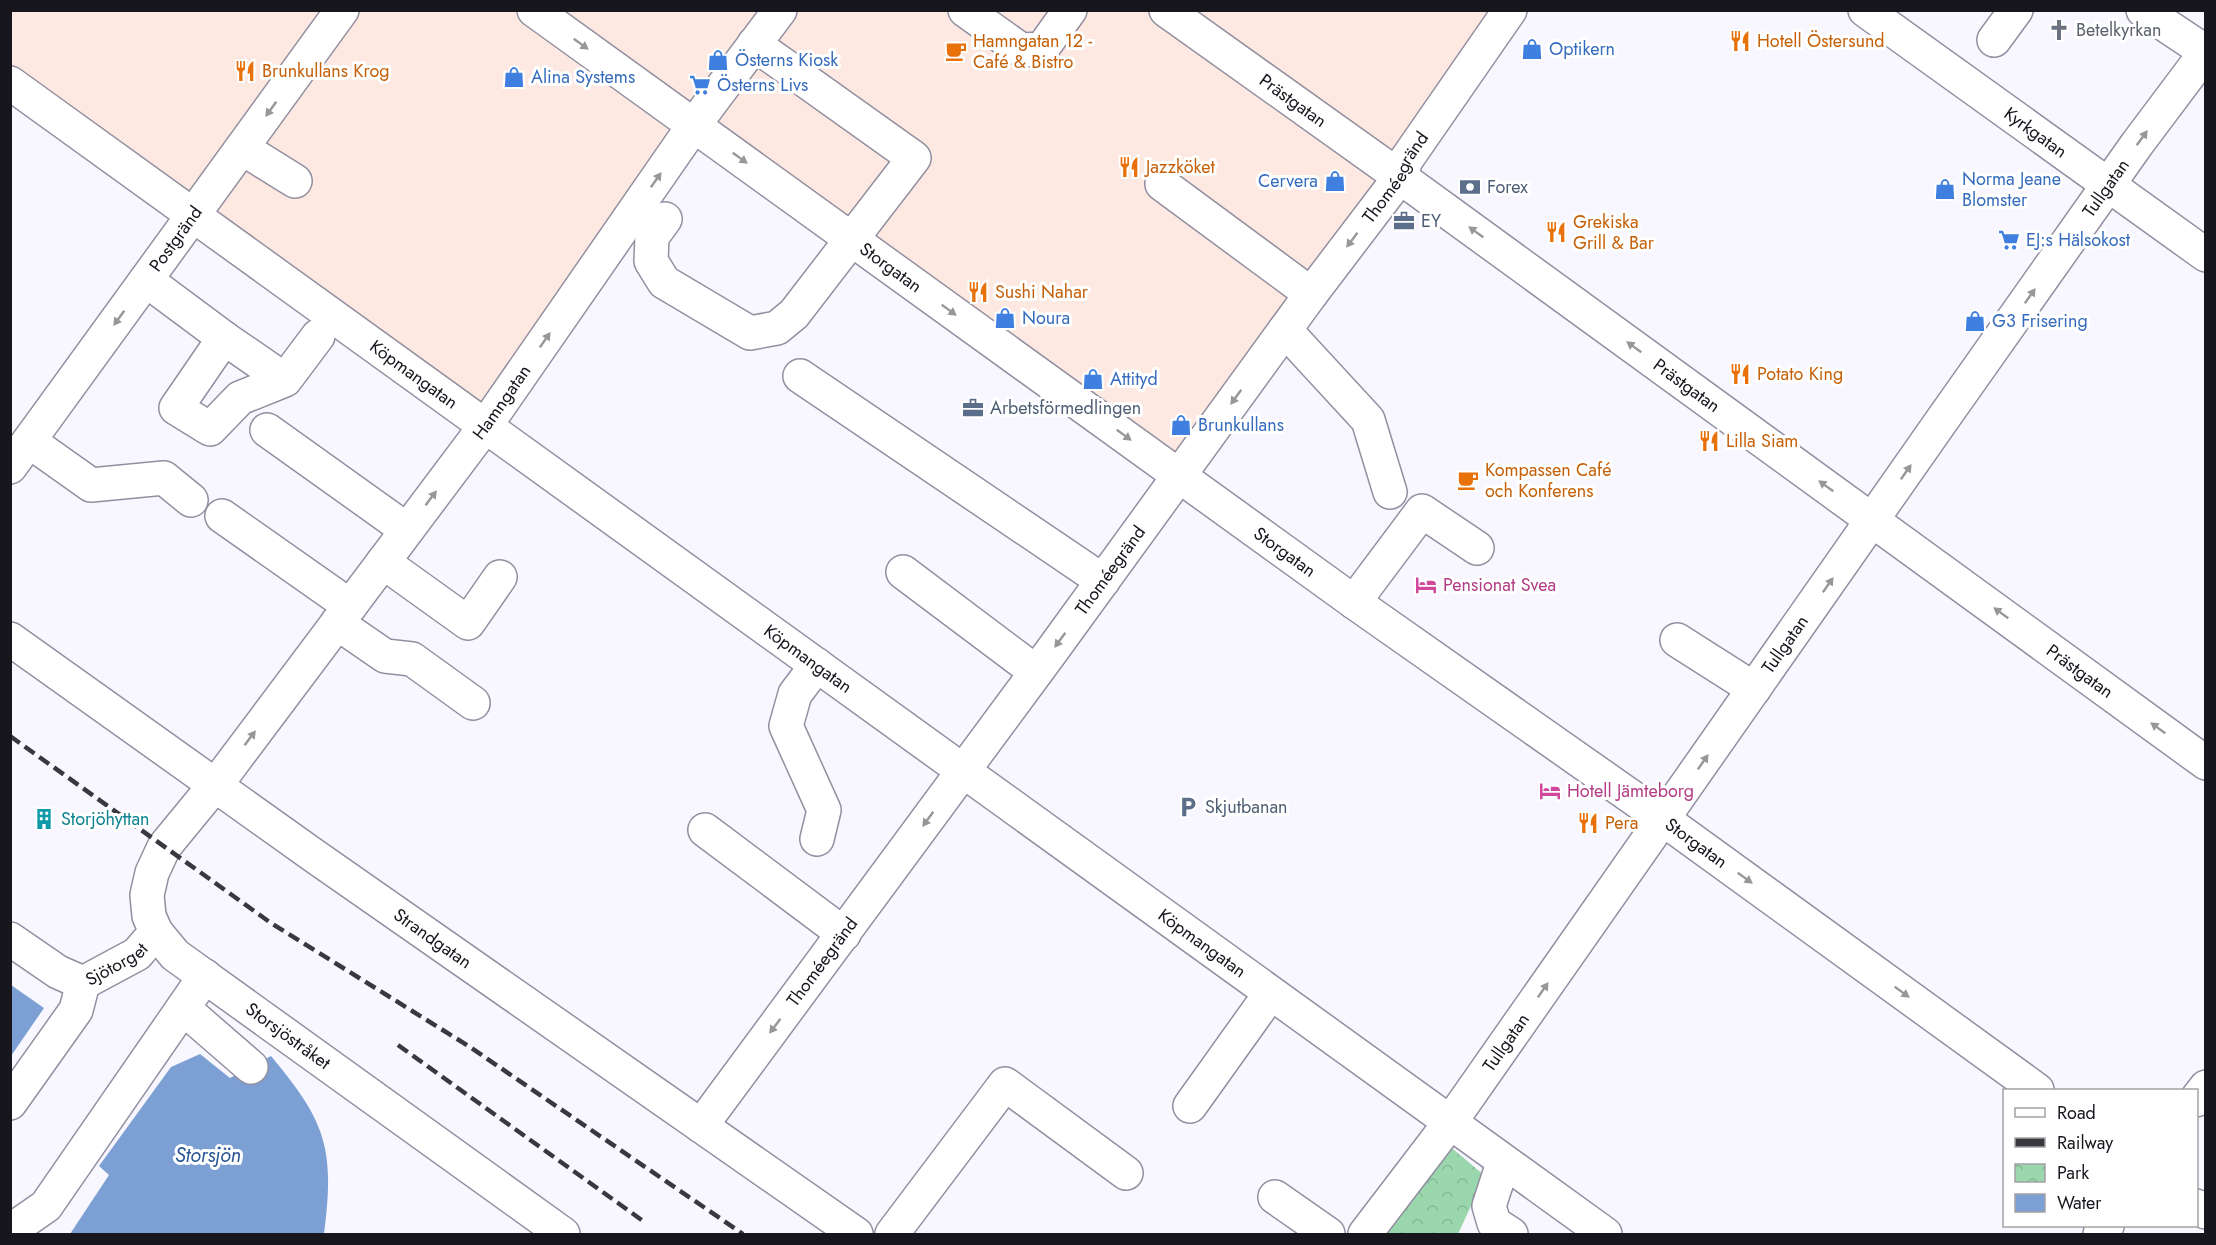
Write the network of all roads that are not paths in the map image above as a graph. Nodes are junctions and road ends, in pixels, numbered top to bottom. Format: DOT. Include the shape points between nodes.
graph roads {
  1 [pos="342,10"];
  2 [pos="534,10"];
  3 [pos="780,10"];
  4 [pos="965,10"];
  5 [pos="1070,10"];
  6 [pos="1166,10"];
  7 [pos="1510,10"];
  8 [pos="1864,10"];
  9 [pos="2016,10"];
  10 [pos="2143,10"];
  11 [pos="1994,40"];
  12 [pos="754,44"];
  13 [pos="2205,52"];
  14 [pos="10,83"];
  15 [pos="694,125"];
  16 [pos="242,148"];
  17 [pos="1400,177"];
  18 [pos="295,181"];
  19 [pos="1162,184"];
  20 [pos="2108,185"];
  21 [pos="194,215"];
  22 [pos="665,219"];
  23 [pos="851,240"];
  24 [pos="2205,255"];
  25 [pos="146,280"];
  26 [pos="1311,294"];
  27 [pos="1285,330"];
  28 [pos="318,336"];
  29 [pos="224,338"];
  30 [pos="800,376"];
  31 [pos="285,380"];
  32 [pos="486,425"];
  33 [pos="267,430"];
  34 [pos="29,441"];
  35 [pos="10,467"];
  36 [pos="1179,475"];
  37 [pos="1390,492"];
  38 [pos="191,500"];
  39 [pos="222,516"];
  40 [pos="1873,520"];
  41 [pos="407,530"];
  42 [pos="1477,548"];
  43 [pos="383,562"];
  44 [pos="903,572"];
  45 [pos="500,577"];
  46 [pos="1103,581"];
  47 [pos="1354,602"];
  48 [pos="344,614"];
  49 [pos="10,639"];
  50 [pos="1677,640"];
  51 [pos="816,665"];
  52 [pos="1036,672"];
  53 [pos="1754,689"];
  54 [pos="473,703"];
  55 [pos="2205,762"];
  56 [pos="963,772"];
  57 [pos="214,784"];
  58 [pos="1663,819"];
  59 [pos="705,830"];
  60 [pos="817,839"];
  61 [pos="156,932"];
  62 [pos="844,934"];
  63 [pos="10,939"];
  64 [pos="205,976"];
  65 [pos="83,982"];
  66 [pos="1270,994"];
  67 [pos="183,1008"];
  68 [pos="250,1067"];
  69 [pos="2036,1089"];
  70 [pos="10,1103"];
  71 [pos="1190,1107"];
  72 [pos="1449,1124"];
  73 [pos="701,1126"];
  74 [pos="1503,1162"];
  75 [pos="1126,1173"];
  76 [pos="1275,1197"];
  77 [pos="10,1231"];
  78 [pos="563,1234"];
  79 [pos="856,1234"];
  80 [pos="892,1234"];
  81 [pos="1328,1234"];
  82 [pos="1365,1234"];
  83 [pos="1511,1234"];
  84 [pos="1605,1234"];
  1 -- 16 [label="street, Postgränd, one-way"];
  2 -- 15 [label="street, Storgatan, one-way"];
  3 -- 12 [label="street, Hamngatan"];
  4 -- 5 [label="street" via="1021,50 1042,49"];
  6 -- 17 [label="street, Prästgatan"];
  7 -- 17 [label="street, Thoméegränd" via="1406,160"];
  8 -- 20 [label="street, Kyrkgatan"];
  9 -- 11 [label="street"];
  10 -- 13 [label="street"];
  12 -- 15 [label="street, Hamngatan"];
  12 -- 23 [label="street" via="914,158"];
  20 -- 13 [label="street, Tullgatan, one-way"];
  14 -- 21 [label="street, Köpmangatan"];
  15 -- 23 [label="street, Storgatan, one-way"];
  32 -- 15 [label="street, Hamngatan, one-way"];
  16 -- 18 [label="street"];
  16 -- 21 [label="street, Postgränd"];
  17 -- 26 [label="street, Thoméegränd, one-way"];
  40 -- 17 [label="street, Prästgatan, one-way"];
  19 -- 26 [label="street"];
  20 -- 24 [label="street, Kyrkgatan"];
  40 -- 20 [label="street, Tullgatan, one-way"];
  21 -- 25 [label="street, Postgränd"];
  21 -- 32 [label="street, Köpmangatan"];
  22 -- 23 [label="street" via="652,237 651,261 664,282 750,333 777,328 794,314"];
  23 -- 36 [label="street, Storgatan, one-way"];
  25 -- 29 [label="street"];
  25 -- 34 [label="street, Postgränd, one-way"];
  26 -- 27 [label="street, Thoméegränd"];
  27 -- 36 [label="street, Thoméegränd, one-way"];
  27 -- 37 [label="street" via="1368,420"];
  28 -- 31 [label="street"];
  29 -- 31 [label="street"];
  29 -- 31 [label="street" via="176,408 210,429 240,398"];
  30 -- 46 [label="street"];
  41 -- 32 [label="street, Hamngatan, one-way"];
  32 -- 51 [label="street, Köpmangatan"];
  33 -- 41 [label="street"];
  34 -- 35 [label="street, Postgränd"];
  34 -- 38 [label="street" via="91,485 164,478"];
  36 -- 46 [label="street, Thoméegränd"];
  36 -- 47 [label="street, Storgatan"];
  39 -- 48 [label="street"];
  53 -- 40 [label="street, Tullgatan, one-way"];
  55 -- 40 [label="street, Prästgatan, one-way"];
  41 -- 43 [label="street, Hamngatan"];
  42 -- 47 [label="street" via="1422,511"];
  43 -- 45 [label="street" via="468,623"];
  43 -- 48 [label="street, Hamngatan"];
  44 -- 52 [label="street"];
  46 -- 52 [label="street, Thoméegränd, one-way"];
  47 -- 58 [label="street, Storgatan"];
  48 -- 54 [label="street" via="384,656 412,659"];
  57 -- 48 [label="street, Hamngatan, one-way"];
  49 -- 57 [label="street, Strandgatan"];
  50 -- 53 [label="street"];
  51 -- 56 [label="street, Köpmangatan"];
  51 -- 60 [label="street" via="795,694 786,726 824,810"];
  52 -- 56 [label="street, Thoméegränd"];
  58 -- 53 [label="street, Tullgatan, one-way"];
  56 -- 62 [label="street, Thoméegränd, one-way"];
  56 -- 66 [label="street, Köpmangatan"];
  57 -- 61 [label="street, Storsjöstråket" via="164,847 152,873 147,894 149,916"];
  57 -- 73 [label="street, Strandgatan"];
  58 -- 69 [label="street, Storgatan, one-way"];
  72 -- 58 [label="street, Tullgatan, one-way"];
  59 -- 62 [label="street"];
  61 -- 64 [label="street, Storsjöstråket" via="175,955"];
  61 -- 65 [label="street, Sjötorget" via="137,954"];
  62 -- 73 [label="street, Thoméegränd, one-way"];
  63 -- 65 [label="street, Sjötorget" via="58,972"];
  64 -- 67 [label="street"];
  64 -- 78 [label="street, Storsjöstråket"];
  65 -- 70 [label="street" via="76,1010"];
  66 -- 71 [label="street"];
  66 -- 72 [label="street, Köpmangatan"];
  67 -- 68 [label="street"];
  67 -- 77 [label="street" via="46,1206"];
  72 -- 74 [label="street, Köpmangatan"];
  72 -- 82 [label="street, Tullgatan"];
  73 -- 79 [label="street, Strandgatan"];
  74 -- 83 [label="street" via="1489,1206 1494,1222"];
  74 -- 84 [label="street, Köpmangatan"];
  75 -- 80 [label="street" via="1005,1084"];
  76 -- 81 [label="street"];
}
